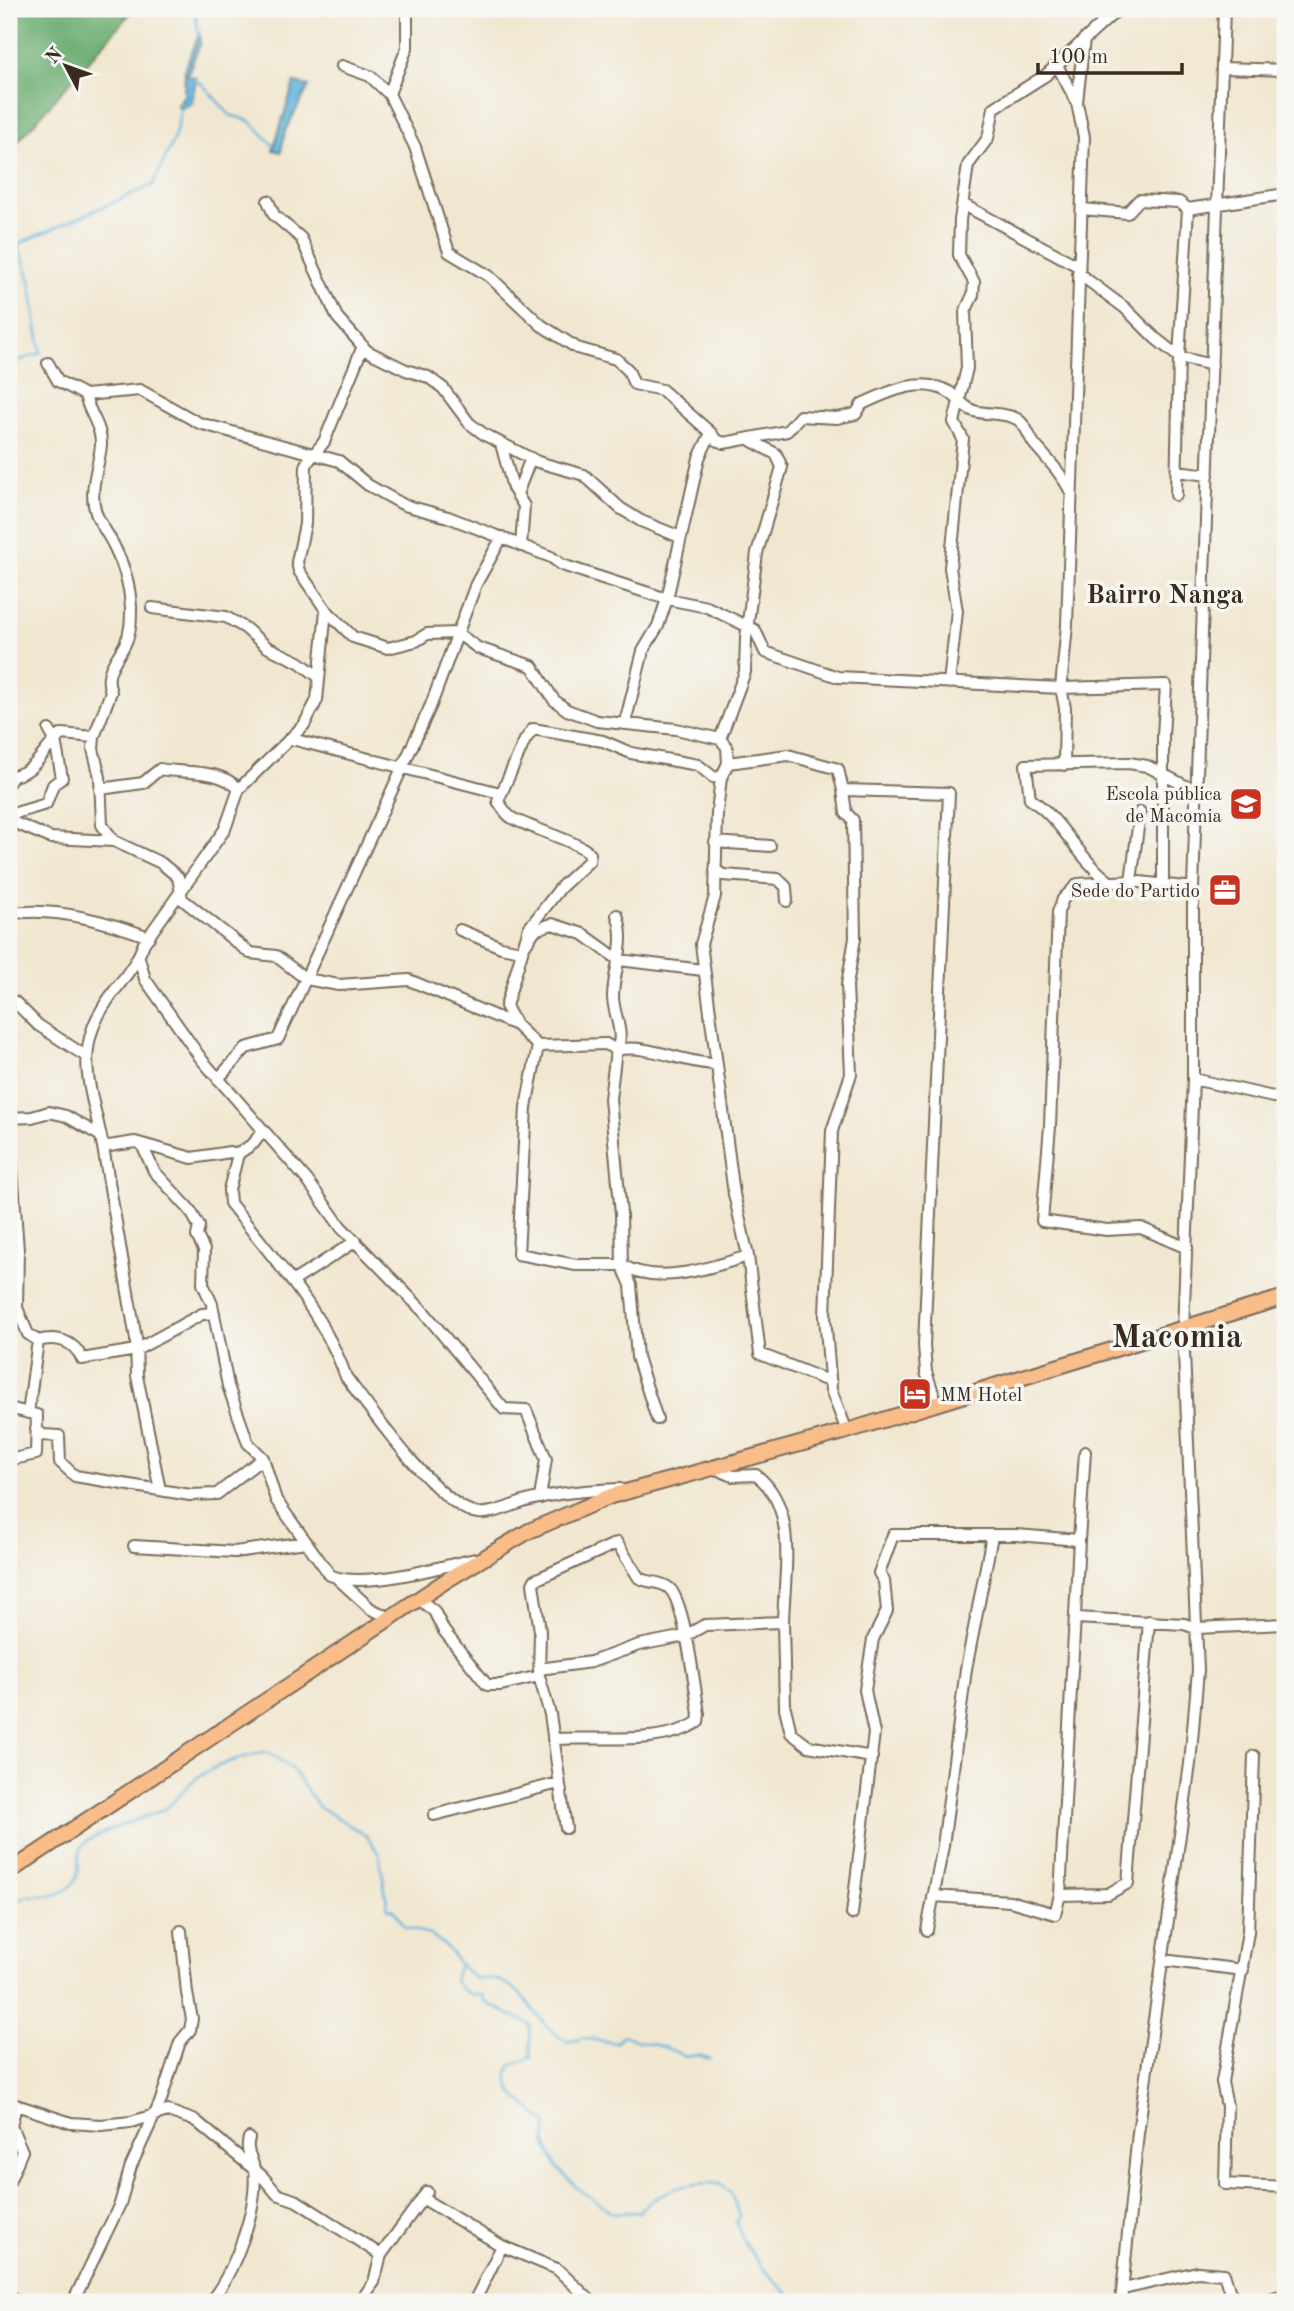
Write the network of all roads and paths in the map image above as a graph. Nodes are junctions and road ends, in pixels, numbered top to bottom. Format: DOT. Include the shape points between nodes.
graph roads {
  1 [pos="407,9"];
  2 [pos="1118,9"];
  3 [pos="1224,9"];
  4 [pos="1084,39"];
  5 [pos="1057,65"];
  6 [pos="342,66"];
  7 [pos="1222,68"];
  8 [pos="1285,70"];
  9 [pos="389,93"];
  10 [pos="1077,103"];
  11 [pos="1285,194"];
  12 [pos="268,201"];
  13 [pos="964,205"];
  14 [pos="1217,205"];
  15 [pos="1082,209"];
  16 [pos="1188,209"];
  17 [pos="1078,269"];
  18 [pos="363,346"];
  19 [pos="1179,357"];
  20 [pos="48,363"];
  21 [pos="1212,365"];
  22 [pos="85,395"];
  23 [pos="959,403"];
  24 [pos="712,433"];
  25 [pos="751,440"];
  26 [pos="501,444"];
  27 [pos="312,454"];
  28 [pos="531,458"];
  29 [pos="1177,471"];
  30 [pos="1208,475"];
  31 [pos="1071,492"];
  32 [pos="517,494"];
  33 [pos="1176,495"];
  34 [pos="502,537"];
  35 [pos="680,537"];
  36 [pos="521,546"];
  37 [pos="667,599"];
  38 [pos="152,608"];
  39 [pos="326,610"];
  40 [pos="747,626"];
  41 [pos="457,633"];
  42 [pos="318,677"];
  43 [pos="949,683"];
  44 [pos="1061,688"];
  45 [pos="625,723"];
  46 [pos="52,735"];
  47 [pos="94,737"];
  48 [pos="292,739"];
  49 [pos="720,739"];
  50 [pos="729,763"];
  51 [pos="1064,765"];
  52 [pos="403,768"];
  53 [pos="1164,775"];
  54 [pos="721,778"];
  55 [pos="9,782"];
  56 [pos="100,789"];
  57 [pos="239,789"];
  58 [pos="842,790"];
  59 [pos="1197,792"];
  60 [pos="500,793"];
  61 [pos="1140,812"];
  62 [pos="9,815"];
  63 [pos="9,828"];
  64 [pos="114,841"];
  65 [pos="715,842"];
  66 [pos="770,846"];
  67 [pos="715,870"];
  68 [pos="1131,881"];
  69 [pos="1110,882"];
  70 [pos="1163,885"];
  71 [pos="1192,888"];
  72 [pos="181,891"];
  73 [pos="787,901"];
  74 [pos="9,914"];
  75 [pos="617,915"];
  76 [pos="460,930"];
  77 [pos="149,937"];
  78 [pos="521,951"];
  79 [pos="139,958"];
  80 [pos="619,960"];
  81 [pos="703,970"];
  82 [pos="306,979"];
  83 [pos="9,1000"];
  84 [pos="516,1025"];
  85 [pos="538,1046"];
  86 [pos="616,1050"];
  87 [pos="87,1057"];
  88 [pos="717,1064"];
  89 [pos="218,1079"];
  90 [pos="1194,1079"];
  91 [pos="1285,1096"];
  92 [pos="9,1118"];
  93 [pos="9,1125"];
  94 [pos="262,1131"];
  95 [pos="102,1141"];
  96 [pos="142,1145"];
  97 [pos="238,1154"];
  98 [pos="356,1241"];
  99 [pos="1187,1248"];
  100 [pos="748,1256"];
  101 [pos="622,1265"];
  102 [pos="292,1282"];
  103 [pos="1285,1297"];
  104 [pos="214,1313"];
  105 [pos="1183,1330"];
  106 [pos="38,1341"];
  107 [pos="136,1350"];
  108 [pos="831,1382"];
  109 [pos="937,1404"];
  110 [pos="9,1408"];
  111 [pos="28,1413"];
  112 [pos="657,1419"];
  113 [pos="36,1430"];
  114 [pos="847,1432"];
  115 [pos="1085,1452"];
  116 [pos="263,1458"];
  117 [pos="9,1460"];
  118 [pos="714,1468"];
  119 [pos="636,1489"];
  120 [pos="160,1490"];
  121 [pos="540,1498"];
  122 [pos="992,1536"];
  123 [pos="1079,1541"];
  124 [pos="306,1542"];
  125 [pos="134,1546"];
  126 [pos="485,1557"];
  127 [pos="338,1579"];
  128 [pos="419,1599"];
  129 [pos="371,1609"];
  130 [pos="391,1618"];
  131 [pos="1077,1618"];
  132 [pos="1149,1621"];
  133 [pos="783,1622"];
  134 [pos="1285,1624"];
  135 [pos="1196,1628"];
  136 [pos="373,1629"];
  137 [pos="685,1636"];
  138 [pos="539,1672"];
  139 [pos="553,1739"];
  140 [pos="1254,1756"];
  141 [pos="872,1757"];
  142 [pos="559,1783"];
  143 [pos="434,1815"];
  144 [pos="566,1828"];
  145 [pos="9,1872"];
  146 [pos="1060,1895"];
  147 [pos="933,1896"];
  148 [pos="852,1914"];
  149 [pos="927,1930"];
  150 [pos="181,1931"];
  151 [pos="1163,1960"];
  152 [pos="1243,1970"];
  153 [pos="155,2113"];
  154 [pos="249,2138"];
  155 [pos="254,2169"];
  156 [pos="9,2182"];
  157 [pos="1285,2187"];
  158 [pos="502,2246"];
  159 [pos="381,2255"];
  160 [pos="1123,2289"];
  161 [pos="9,2294"];
  162 [pos="1285,2294"];
  163 [pos="17,2302"];
  164 [pos="73,2302"];
  165 [pos="210,2302"];
  166 [pos="360,2302"];
  167 [pos="474,2302"];
  168 [pos="592,2302"];
  169 [pos="1121,2302"];
  170 [pos="1243,2302"];
  171 [pos="1262,2302"];
  1 -- 9 [label="street" via="407,48"];
  2 -- 4 [label="street"];
  3 -- 7 [label="street"];
  4 -- 5 [label="street"];
  4 -- 10 [label="street"];
  5 -- 10 [label="street"];
  5 -- 13 [label="street" via="994,108 988,138 968,166"];
  6 -- 9 [label="street" via="370,76"];
  7 -- 8 [label="street"];
  7 -- 14 [label="street"];
  9 -- 24 [label="street" via="415,147 449,251 489,276 541,325 577,348 616,359 634,384 662,390"];
  10 -- 15 [label="street" via="1084,137"];
  11 -- 14 [label="street"];
  12 -- 18 [label="street" via="274,215 301,238 337,317"];
  13 -- 17 [label="street"];
  13 -- 23 [label="street" via="959,255 974,282 965,312 967,368"];
  14 -- 16 [label="street"];
  14 -- 21 [label="street"];
  15 -- 16 [label="street" via="1127,213 1139,200 1179,202"];
  15 -- 17 [label="street"];
  16 -- 19 [label="street"];
  17 -- 19 [label="street"];
  17 -- 31 [label="street"];
  18 -- 26 [label="street" via="405,370 428,377 443,388 469,423"];
  18 -- 27 [label="street" via="324,442"];
  19 -- 21 [label="street"];
  19 -- 29 [label="street"];
  20 -- 22 [label="street" via="58,381"];
  21 -- 30 [label="street"];
  22 -- 27 [label="street" via="140,390 198,423"];
  22 -- 47 [label="street" via="101,444 93,486 96,513 122,564 131,611 131,627 112,663 111,692"];
  23 -- 25 [label="street" via="950,392 929,386 899,386 862,404 856,414 800,416 787,431"];
  23 -- 31 [label="street" via="975,411 1015,418"];
  23 -- 43 [label="street" via="954,422 963,439 950,568 957,611"];
  24 -- 25 [label="street" via="724,443"];
  24 -- 35 [label="street" via="699,458"];
  25 -- 40 [label="street" via="775,454 782,467 757,553"];
  26 -- 28 [label="street"];
  26 -- 32 [label="street"];
  27 -- 34 [label="street" via="339,461 368,485 404,505"];
  27 -- 39 [label="street" via="306,464 307,504 297,562"];
  28 -- 32 [label="street"];
  28 -- 35 [label="street" via="584,475 630,514"];
  29 -- 30 [label="street"];
  29 -- 33 [label="street"];
  30 -- 59 [label="street"];
  31 -- 44 [label="street"];
  32 -- 36 [label="street" via="525,517"];
  34 -- 36 [label="street"];
  34 -- 41 [label="street" via="476,584"];
  35 -- 37 [label="street"];
  36 -- 37 [label="street" via="551,556 562,565"];
  37 -- 40 [label="street" via="707,607"];
  37 -- 45 [label="street" via="643,652"];
  38 -- 42 [label="street" via="226,617"];
  39 -- 41 [label="street" via="353,637 388,648 416,642 427,634"];
  39 -- 42 [label="street"];
  40 -- 43 [label="street" via="760,636 765,652 838,677"];
  40 -- 49 [label="street" via="745,672"];
  41 -- 45 [label="street" via="478,648 532,666 554,701 566,710 597,721"];
  41 -- 52 [label="street"];
  42 -- 48 [label="street" via="317,700"];
  43 -- 44 [label="street"];
  44 -- 51 [label="street"];
  44 -- 53 [label="street" via="1166,685"];
  45 -- 49 [label="street"];
  46 -- 47 [label="street"];
  46 -- 55 [label="street" via="40,762 28,772 13,775"];
  46 -- 62 [label="street" via="62,778 53,785 46,804"];
  47 -- 56 [label="street"];
  48 -- 52 [label="street"];
  48 -- 57 [label="street"];
  49 -- 50 [label="street" via="727,747"];
  50 -- 54 [label="street"];
  50 -- 58 [label="street" via="788,755 838,769"];
  51 -- 53 [label="street" via="1129,764"];
  51 -- 69 [label="street" via="1026,765 1030,799 1048,811"];
  52 -- 60 [label="street"];
  52 -- 82 [label="street"];
  53 -- 59 [label="street"];
  53 -- 70 [label="street"];
  54 -- 60 [label="street" via="698,765 533,729"];
  54 -- 65 [label="street"];
  56 -- 57 [label="street" via="143,783 160,769 210,774"];
  56 -- 64 [label="street" via="103,824"];
  57 -- 72 [label="street" via="225,829"];
  58 -- 108 [label="street" via="846,813 853,820 855,938 847,985 850,1074 832,1131 825,1316"];
  58 -- 109 [label="street" via="948,793 924,1346 926,1372"];
  59 -- 71 [label="street"];
  60 -- 78 [label="street" via="498,801 510,818 582,846 590,855 529,928"];
  61 -- 68 [label="street"];
  63 -- 64 [label="street" via="21,823 51,838"];
  64 -- 72 [label="street" via="161,863 178,877"];
  65 -- 66 [label="street"];
  65 -- 67 [label="street"];
  67 -- 73 [label="street" via="723,875 778,879 786,887"];
  67 -- 81 [label="street" via="715,896 701,944"];
  68 -- 69 [label="street"];
  68 -- 70 [label="street"];
  69 -- 99 [label="street" via="1078,884 1058,912 1042,1221 1107,1230 1140,1228"];
  70 -- 71 [label="street"];
  71 -- 90 [label="street"];
  72 -- 77 [label="street"];
  72 -- 82 [label="street" via="183,899 250,953 276,956"];
  74 -- 77 [label="street" via="44,911 108,923"];
  75 -- 80 [label="street" via="622,940"];
  76 -- 78 [label="street"];
  77 -- 79 [label="street"];
  78 -- 80 [label="street" via="535,930 552,924 583,934"];
  78 -- 84 [label="street" via="506,1006"];
  79 -- 87 [label="street" via="91,1027"];
  79 -- 89 [label="street" via="145,979"];
  80 -- 81 [label="street"];
  80 -- 86 [label="street" via="613,997 620,1039"];
  81 -- 88 [label="street"];
  82 -- 84 [label="street" via="339,985 409,980"];
  82 -- 89 [label="street" via="278,1039 246,1048"];
  83 -- 87 [label="street"];
  84 -- 85 [label="street"];
  85 -- 86 [label="street" via="606,1044"];
  85 -- 101 [label="street" via="526,1107 518,1254 576,1265"];
  86 -- 88 [label="street" via="632,1047 697,1064"];
  86 -- 101 [label="street" via="610,1098"];
  87 -- 95 [label="street" via="88,1089"];
  88 -- 100 [label="street" via="734,1194"];
  89 -- 94 [label="street"];
  90 -- 91 [label="street"];
  90 -- 99 [label="street"];
  92 -- 95 [label="street" via="49,1112 66,1116"];
  93 -- 106 [label="street" via="18,1250 17,1308 28,1334"];
  94 -- 97 [label="street"];
  94 -- 98 [label="street"];
  95 -- 96 [label="street"];
  95 -- 107 [label="street"];
  96 -- 97 [label="street" via="192,1158"];
  96 -- 104 [label="street" via="154,1171 199,1226 203,1284"];
  97 -- 102 [label="street" via="230,1203"];
  98 -- 102 [label="street"];
  98 -- 121 [label="street" via="424,1311 504,1409 526,1410 546,1458"];
  99 -- 105 [label="street"];
  100 -- 101 [label="street" via="691,1271 647,1276"];
  100 -- 108 [label="street" via="760,1354"];
  101 -- 112 [label="street" via="631,1285 637,1357"];
  102 -- 121 [label="street" via="346,1377 430,1481 474,1513"];
  103 -- 105 [label="main road"];
  104 -- 107 [label="street" via="189,1320"];
  104 -- 116 [label="street" via="228,1385 248,1443"];
  105 -- 109 [label="main road" via="1054,1365"];
  105 -- 135 [label="street"];
  106 -- 107 [label="street" via="50,1338 71,1343 82,1359"];
  106 -- 111 [label="street"];
  107 -- 120 [label="street"];
  108 -- 114 [label="street"];
  109 -- 114 [label="main road"];
  110 -- 111 [label="street"];
  111 -- 113 [label="street" via="37,1415"];
  113 -- 117 [label="street" via="36,1454"];
  113 -- 120 [label="street" via="59,1436 61,1462 75,1476"];
  114 -- 118 [label="main road"];
  115 -- 123 [label="street"];
  116 -- 120 [label="street" via="217,1494"];
  116 -- 124 [label="street" via="276,1500"];
  118 -- 119 [label="main road"];
  118 -- 133 [label="street" via="733,1476 756,1475 772,1487 786,1525"];
  119 -- 121 [label="street"];
  119 -- 126 [label="main road" via="529,1531"];
  122 -- 123 [label="street"];
  122 -- 141 [label="street" via="893,1535 879,1573 887,1611 873,1639 865,1690 874,1733"];
  122 -- 147 [label="street"];
  123 -- 131 [label="street"];
  124 -- 125 [label="street" via="204,1553"];
  124 -- 127 [label="street"];
  126 -- 127 [label="street" via="409,1574"];
  126 -- 128 [label="main road"];
  127 -- 129 [label="street"];
  128 -- 130 [label="main road"];
  128 -- 138 [label="street" via="434,1611 444,1631 487,1685"];
  129 -- 130 [label="street"];
  129 -- 136 [label="street"];
  130 -- 136 [label="main road"];
  131 -- 132 [label="street"];
  131 -- 146 [label="street"];
  132 -- 135 [label="street"];
  132 -- 146 [label="street" via="1129,1883 1108,1894"];
  133 -- 137 [label="street" via="705,1625"];
  133 -- 141 [label="street" via="785,1708 791,1733 808,1746"];
  134 -- 135 [label="street"];
  135 -- 151 [label="street" via="1198,1670 1190,1764"];
  136 -- 145 [label="main road"];
  137 -- 138 [label="street"];
  137 -- 138 [label="street" via="673,1592 639,1578 617,1543 612,1543 533,1581 540,1631"];
  137 -- 139 [label="street" via="698,1722 644,1739"];
  138 -- 139 [label="street"];
  139 -- 142 [label="street"];
  140 -- 152 [label="street"];
  141 -- 148 [label="street"];
  142 -- 143 [label="street"];
  142 -- 144 [label="street"];
  146 -- 147 [label="street" via="1055,1914 1010,1901"];
  147 -- 149 [label="street"];
  150 -- 153 [label="street" via="192,2019"];
  151 -- 152 [label="street"];
  151 -- 160 [label="street" via="1138,2133"];
  152 -- 157 [label="street" via="1222,2082 1227,2106 1225,2185"];
  153 -- 155 [label="street" via="168,2111 196,2121"];
  153 -- 156 [label="street" via="131,2122 101,2125 71,2123 16,2105 11,2126 22,2151"];
  153 -- 164 [label="street" via="120,2204"];
  154 -- 155 [label="street" via="246,2150"];
  155 -- 159 [label="street" via="277,2194 297,2201"];
  155 -- 165 [label="street" via="252,2204 237,2254"];
  158 -- 159 [label="street" via="424,2195"];
  158 -- 167 [label="street"];
  158 -- 168 [label="street" via="556,2269"];
  159 -- 166 [label="street" via="374,2282"];
  160 -- 169 [label="street"];
  160 -- 170 [label="street" via="1198,2272 1224,2274 1230,2293"];
  161 -- 163 [label="street"];
  162 -- 171 [label="street"];
}
